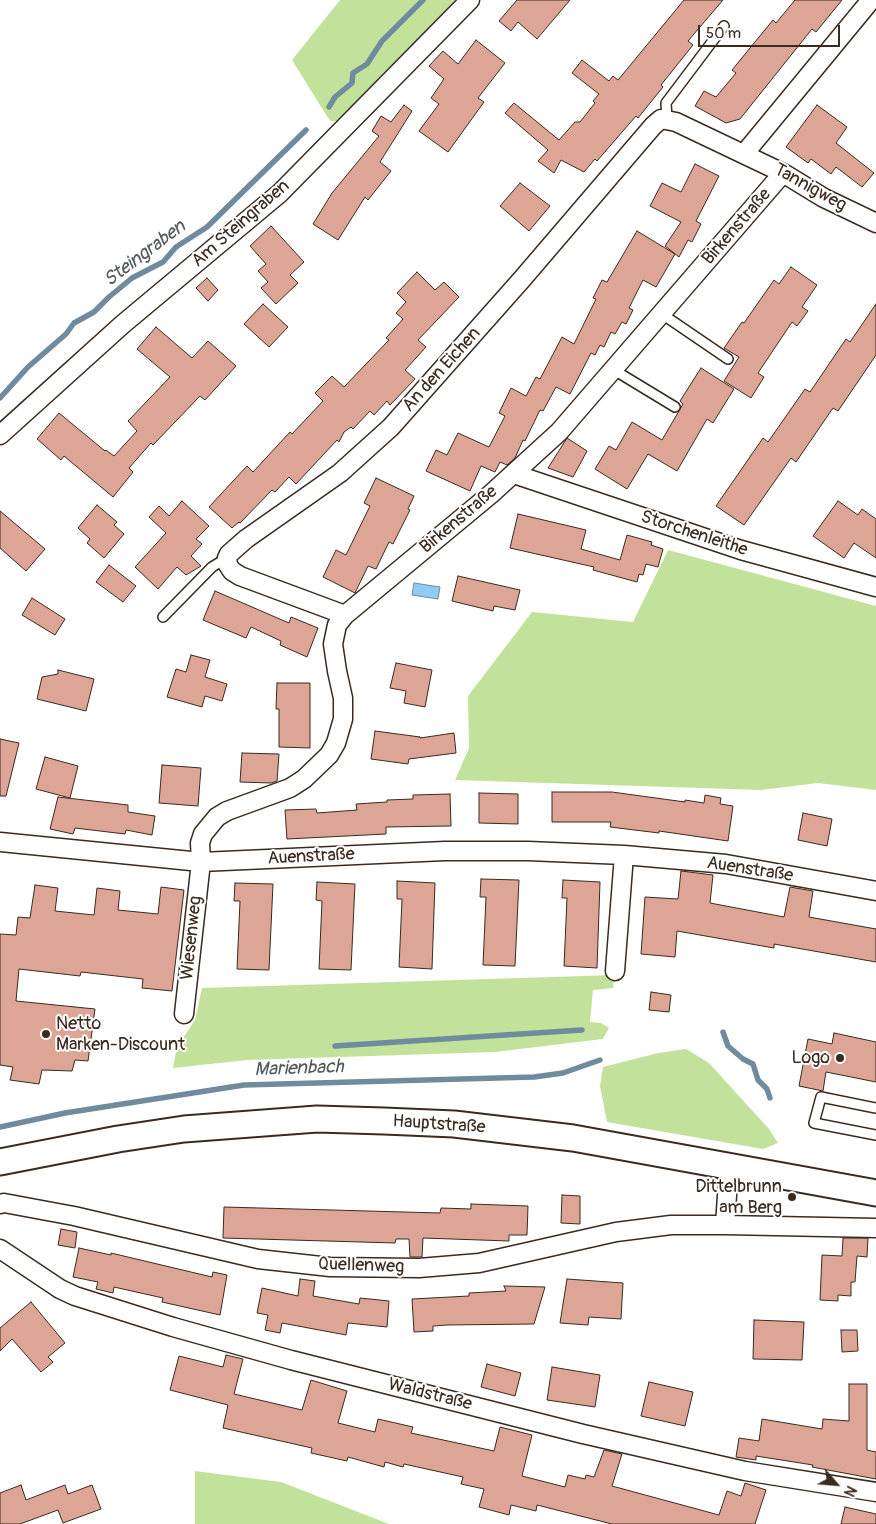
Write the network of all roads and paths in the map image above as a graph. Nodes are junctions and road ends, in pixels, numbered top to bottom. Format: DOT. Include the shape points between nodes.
graph roads {
  1 [pos="470,0"];
  2 [pos="871,0"];
  3 [pos="724,26"];
  4 [pos="667,119"];
  5 [pos="744,154"];
  6 [pos="783,173"];
  7 [pos="876,223"];
  8 [pos="662,314"];
  9 [pos="728,359"];
  10 [pos="614,370"];
  11 [pos="675,408"];
  12 [pos="0,435"];
  13 [pos="514,474"];
  14 [pos="231,553"];
  15 [pos="876,587"];
  16 [pos="345,615"];
  17 [pos="163,617"];
  18 [pos="0,842"];
  19 [pos="624,855"];
  20 [pos="201,862"];
  21 [pos="876,891"];
  22 [pos="615,971"];
  23 [pos="184,1014"];
  24 [pos="876,1108"];
  25 [pos="876,1135"];
  26 [pos="0,1162"];
  27 [pos="729,1166"];
  28 [pos="876,1193"];
  29 [pos="0,1204"];
  30 [pos="725,1224"];
  31 [pos="876,1228"];
  32 [pos="0,1249"];
  33 [pos="876,1492"];
  1 -- 12 [label="street, Am Steingraben" via="280,193 124,324"];
  2 -- 5 [label="street"];
  3 -- 4 [label="lane" via="666,103"];
  4 -- 5 [label="street"];
  4 -- 14 [label="street, An den Eichen" via="653,126 391,427 340,473"];
  5 -- 6 [label="street, Tannigweg"];
  6 -- 7 [label="street, Tannigweg" via="824,198"];
  6 -- 8 [label="street, Birkenstraße"];
  8 -- 9 [label="lane"];
  8 -- 10 [label="street, Birkenstraße"];
  10 -- 11 [label="lane"];
  10 -- 13 [label="street, Birkenstraße" via="559,432"];
  13 -- 15 [label="street, Storchenleithe" via="749,552"];
  13 -- 16 [label="street, Birkenstraße"];
  14 -- 16 [label="street" via="228,565 240,576"];
  14 -- 17 [label="lane" via="212,567"];
  16 -- 20 [label="street, Birkenstraße" via="338,625 333,644 343,698 343,719 336,743 304,780 217,817 200,843"];
  18 -- 20 [label="street, Auenstraße"];
  19 -- 20 [label="street, Auenstraße" via="446,851"];
  19 -- 21 [label="street, Auenstraße" via="726,864"];
  19 -- 22 [label="street"];
  20 -- 23 [label="street, Wiesenweg"];
  24 -- 25 [label="lane" via="821,1097 814,1123"];
  26 -- 27 [label="street, Hauptstraße" via="175,1131 317,1120 473,1126 573,1138"];
  27 -- 28 [label="street, Hauptstraße"];
  27 -- 30 [label="street"];
  29 -- 30 [label="street, Quellenweg" via="74,1216 258,1260 330,1267 419,1268 479,1262 616,1232 671,1225"];
  30 -- 31 [label="street, Quellenweg"];
  32 -- 33 [label="street, Waldstraße" via="75,1296 291,1360 735,1468"];
}
